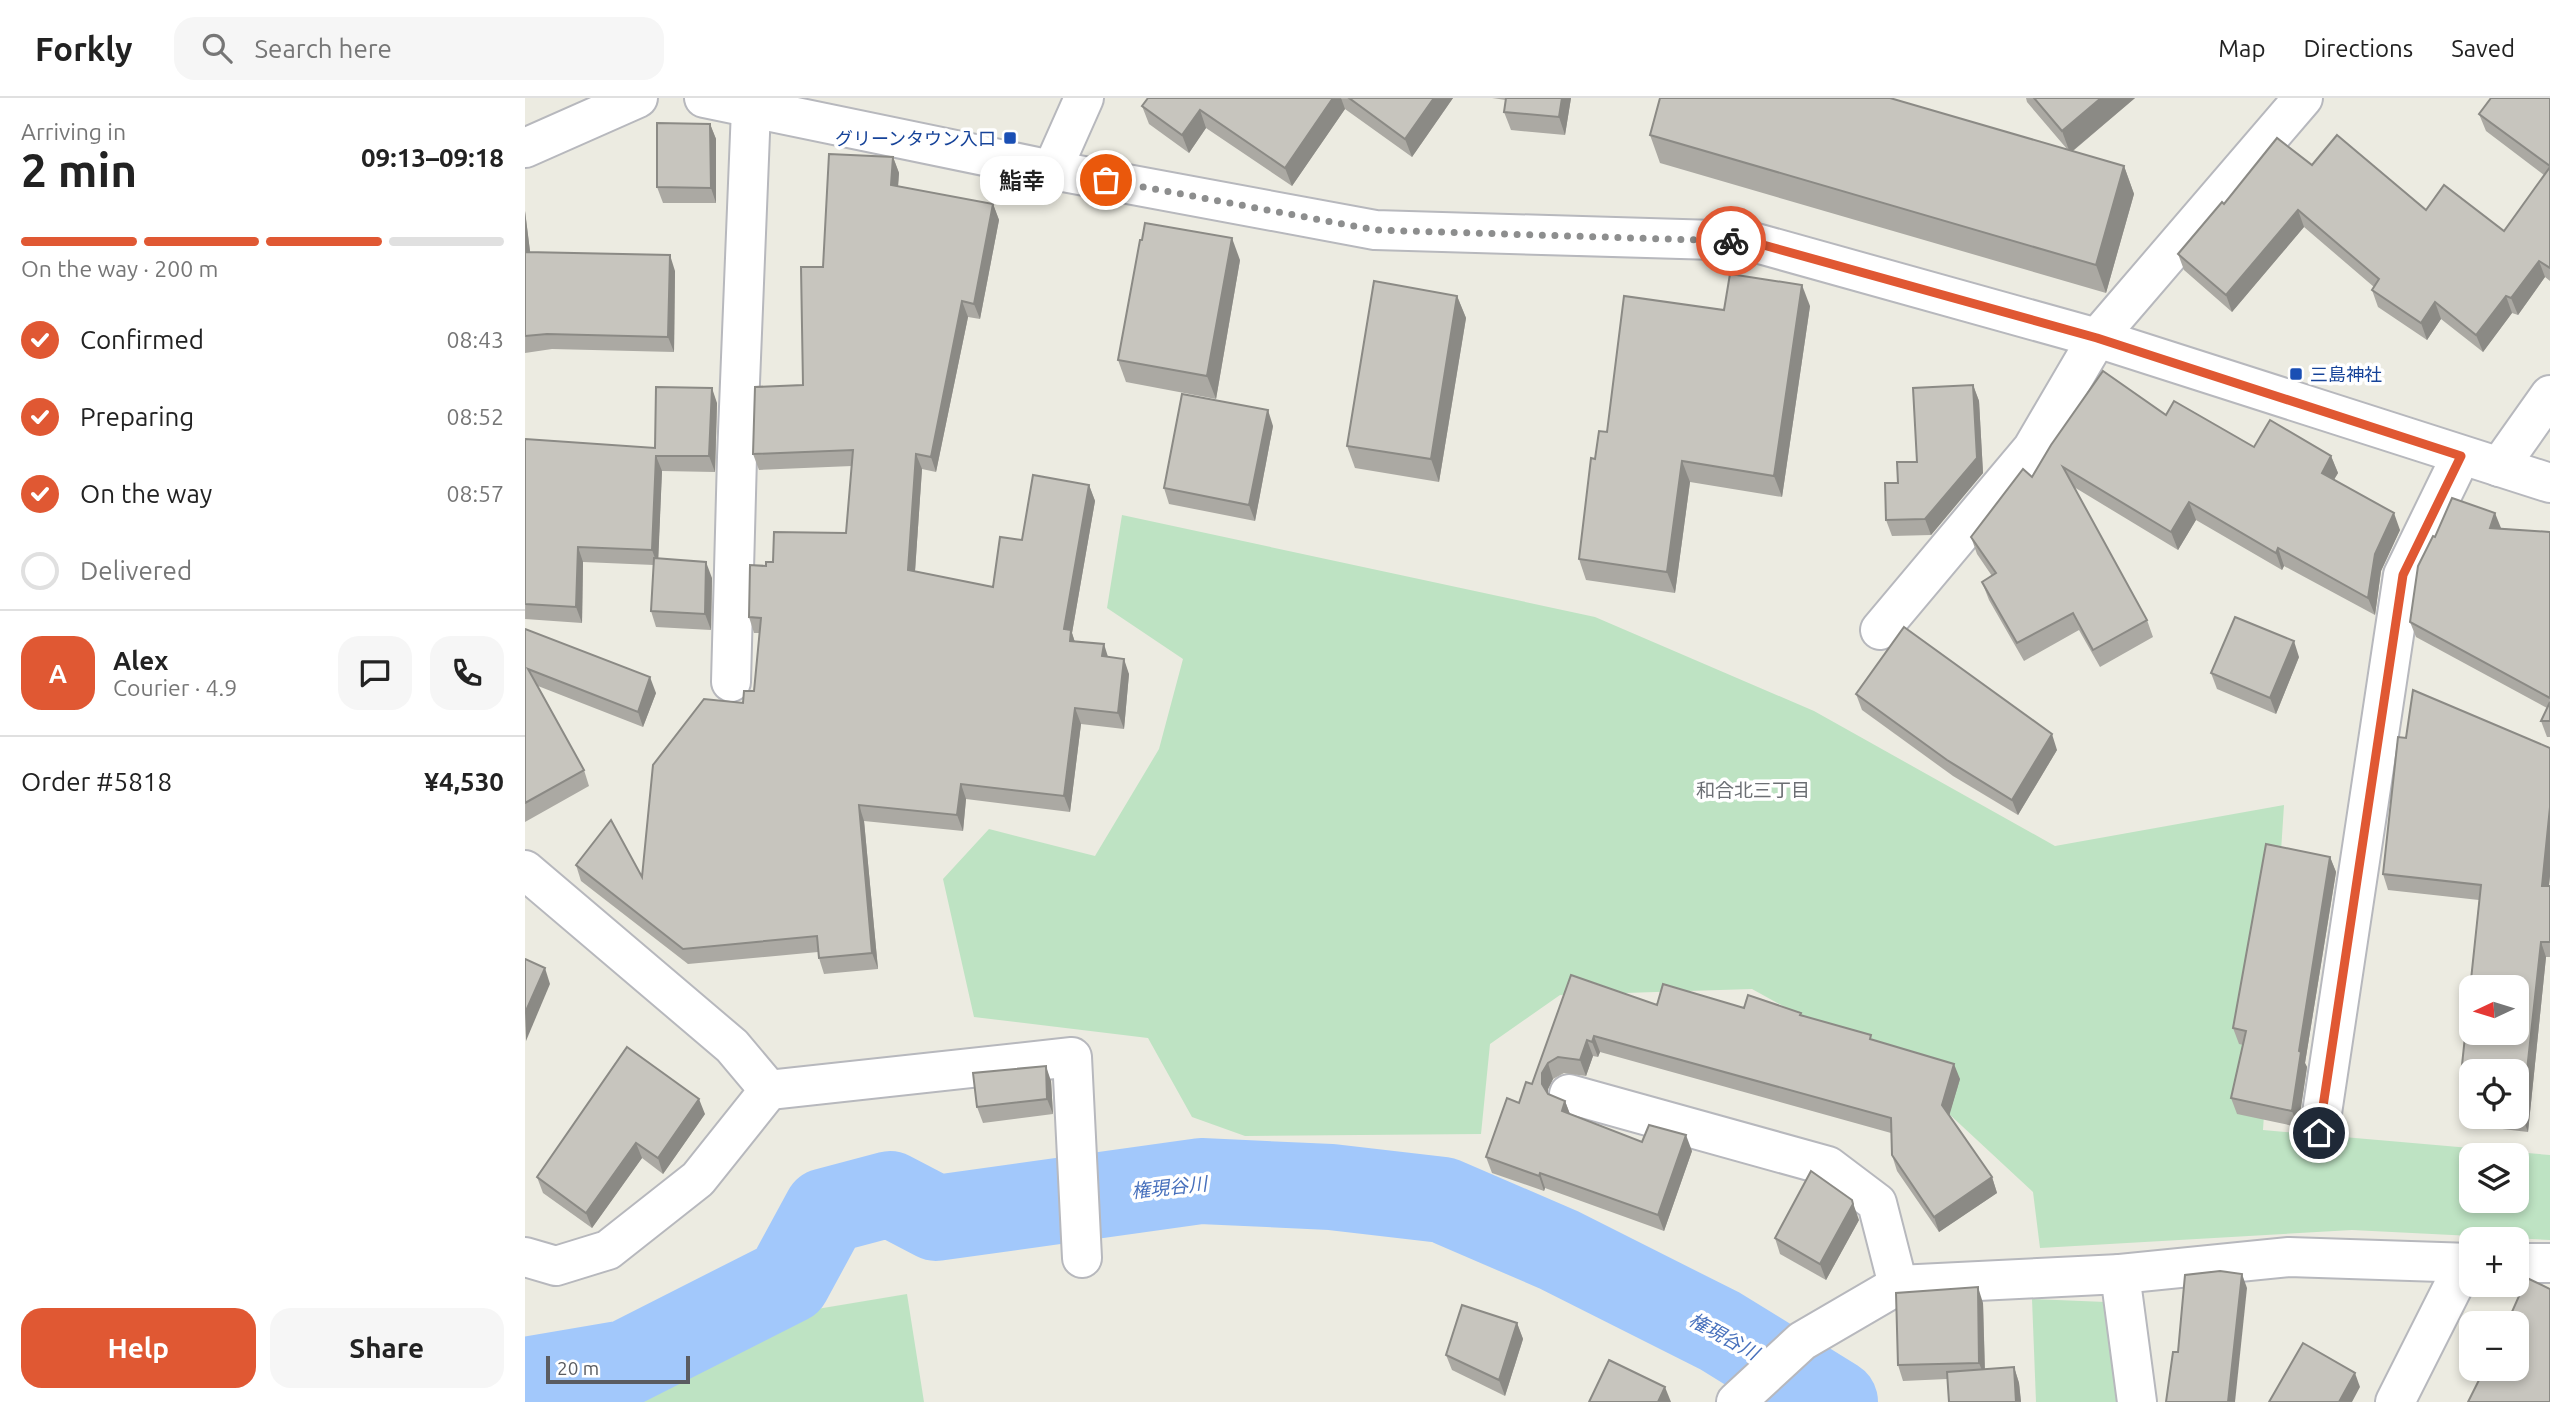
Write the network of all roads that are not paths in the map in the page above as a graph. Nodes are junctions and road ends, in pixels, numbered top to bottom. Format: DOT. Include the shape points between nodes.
graph roads {
  1 [pos="638,98"];
  2 [pos="704,98"];
  3 [pos="1084,98"];
  4 [pos="2303,98"];
  5 [pos="751,109"];
  6 [pos="525,148"];
  7 [pos="1052,170"];
  8 [pos="2097,338"];
  9 [pos="2550,395"];
  10 [pos="2461,456"];
  11 [pos="2499,467"];
  12 [pos="2550,483"];
  13 [pos="1881,630"];
  14 [pos="731,682"];
  15 [pos="525,870"];
  16 [pos="769,1090"];
  17 [pos="1569,1094"];
  18 [pos="2319,1133"];
  19 [pos="525,1257"];
  20 [pos="1082,1258"];
  21 [pos="2459,1263"];
  22 [pos="2529,1263"];
  23 [pos="2550,1263"];
  24 [pos="2120,1274"];
  25 [pos="2459,1280"];
  26 [pos="1898,1285"];
  27 [pos="1736,1402"];
  28 [pos="2137,1402"];
  29 [pos="2395,1402"];
  1 -- 6 [label="street"];
  2 -- 5 [label="street"];
  3 -- 7 [label="street"];
  4 -- 8 [label="street"];
  5 -- 7 [label="street"];
  5 -- 14 [label="street"];
  7 -- 8 [label="street" via="1375,230 1749,241"];
  8 -- 10 [label="street"];
  8 -- 13 [label="street" via="2032,449"];
  9 -- 11 [label="street"];
  10 -- 11 [label="street"];
  10 -- 18 [label="street" via="2403,575"];
  11 -- 12 [label="street"];
  15 -- 16 [label="street" via="732,1046"];
  16 -- 19 [label="street" via="698,1179 608,1250 556,1266"];
  16 -- 20 [label="street" via="1072,1057"];
  17 -- 26 [label="street" via="1828,1166 1877,1203"];
  21 -- 24 [label="street" via="2289,1257"];
  22 -- 23 [label="street"];
  24 -- 26 [label="street"];
  24 -- 28 [label="street"];
  25 -- 29 [label="street"];
  26 -- 27 [label="street" via="1802,1341"];
}
